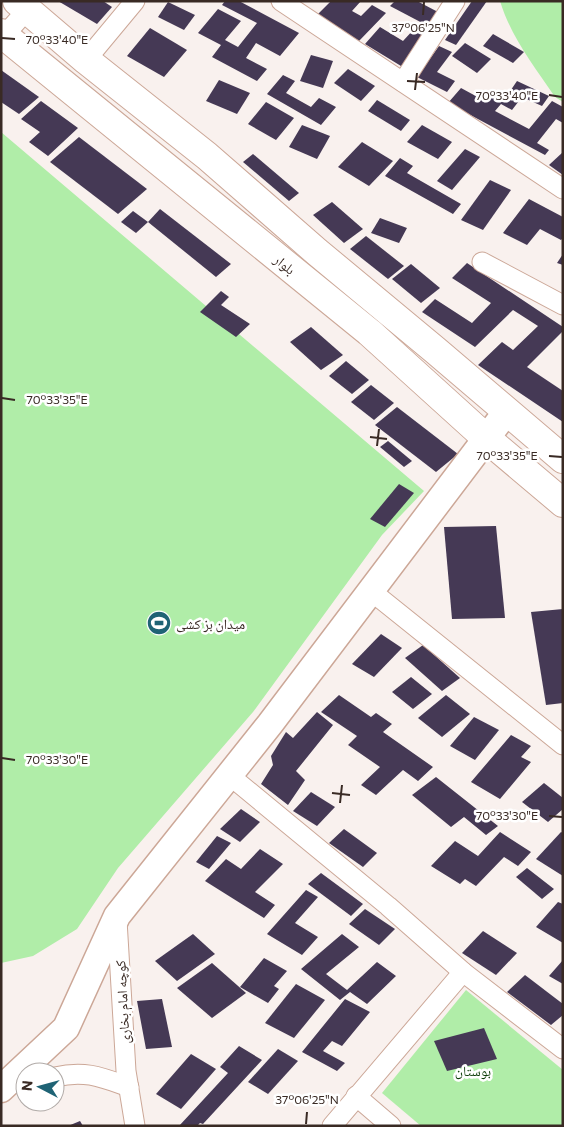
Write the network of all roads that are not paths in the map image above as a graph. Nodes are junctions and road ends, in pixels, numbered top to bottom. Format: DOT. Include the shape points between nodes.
graph roads {
  1 [pos="135,1"];
  2 [pos="281,1"];
  3 [pos="455,1"];
  4 [pos="22,6"];
  5 [pos="2,36"];
  6 [pos="86,60"];
  7 [pos="403,82"];
  8 [pos="563,189"];
  9 [pos="482,262"];
  10 [pos="563,305"];
  11 [pos="507,411"];
  12 [pos="486,438"];
  13 [pos="563,459"];
  14 [pos="563,503"];
  15 [pos="371,591"];
  16 [pos="563,744"];
  17 [pos="229,775"];
  18 [pos="117,916"];
  19 [pos="462,972"];
  20 [pos="563,1049"];
  21 [pos="65,1074"];
  22 [pos="12,1084"];
  23 [pos="129,1087"];
  24 [pos="356,1096"];
  25 [pos="136,1126"];
  26 [pos="332,1126"];
  27 [pos="391,1126"];
  1 -- 6 [label="street"];
  2 -- 7 [label="street"];
  3 -- 7 [label="street"];
  4 -- 5 [label="street"];
  4 -- 6 [label="main road"];
  5 -- 12 [label="main road, بلوار" via="370,332"];
  6 -- 11 [label="main road" via="207,156"];
  7 -- 8 [label="street"];
  9 -- 10 [label="street"];
  11 -- 12 [label="street"];
  11 -- 13 [label="main road"];
  12 -- 14 [label="main road, بلوار"];
  12 -- 15 [label="street"];
  15 -- 16 [label="street"];
  15 -- 17 [label="street"];
  17 -- 18 [label="street"];
  17 -- 19 [label="street" via="388,906"];
  18 -- 22 [label="street" via="66,1028"];
  18 -- 23 [label="street, کوچه امام بخاری"];
  19 -- 20 [label="street"];
  19 -- 24 [label="street"];
  21 -- 23 [label="street" via="96,1075"];
  23 -- 25 [label="street, کوچه امام بخاری"];
  24 -- 26 [label="street"];
  24 -- 27 [label="street"];
}
